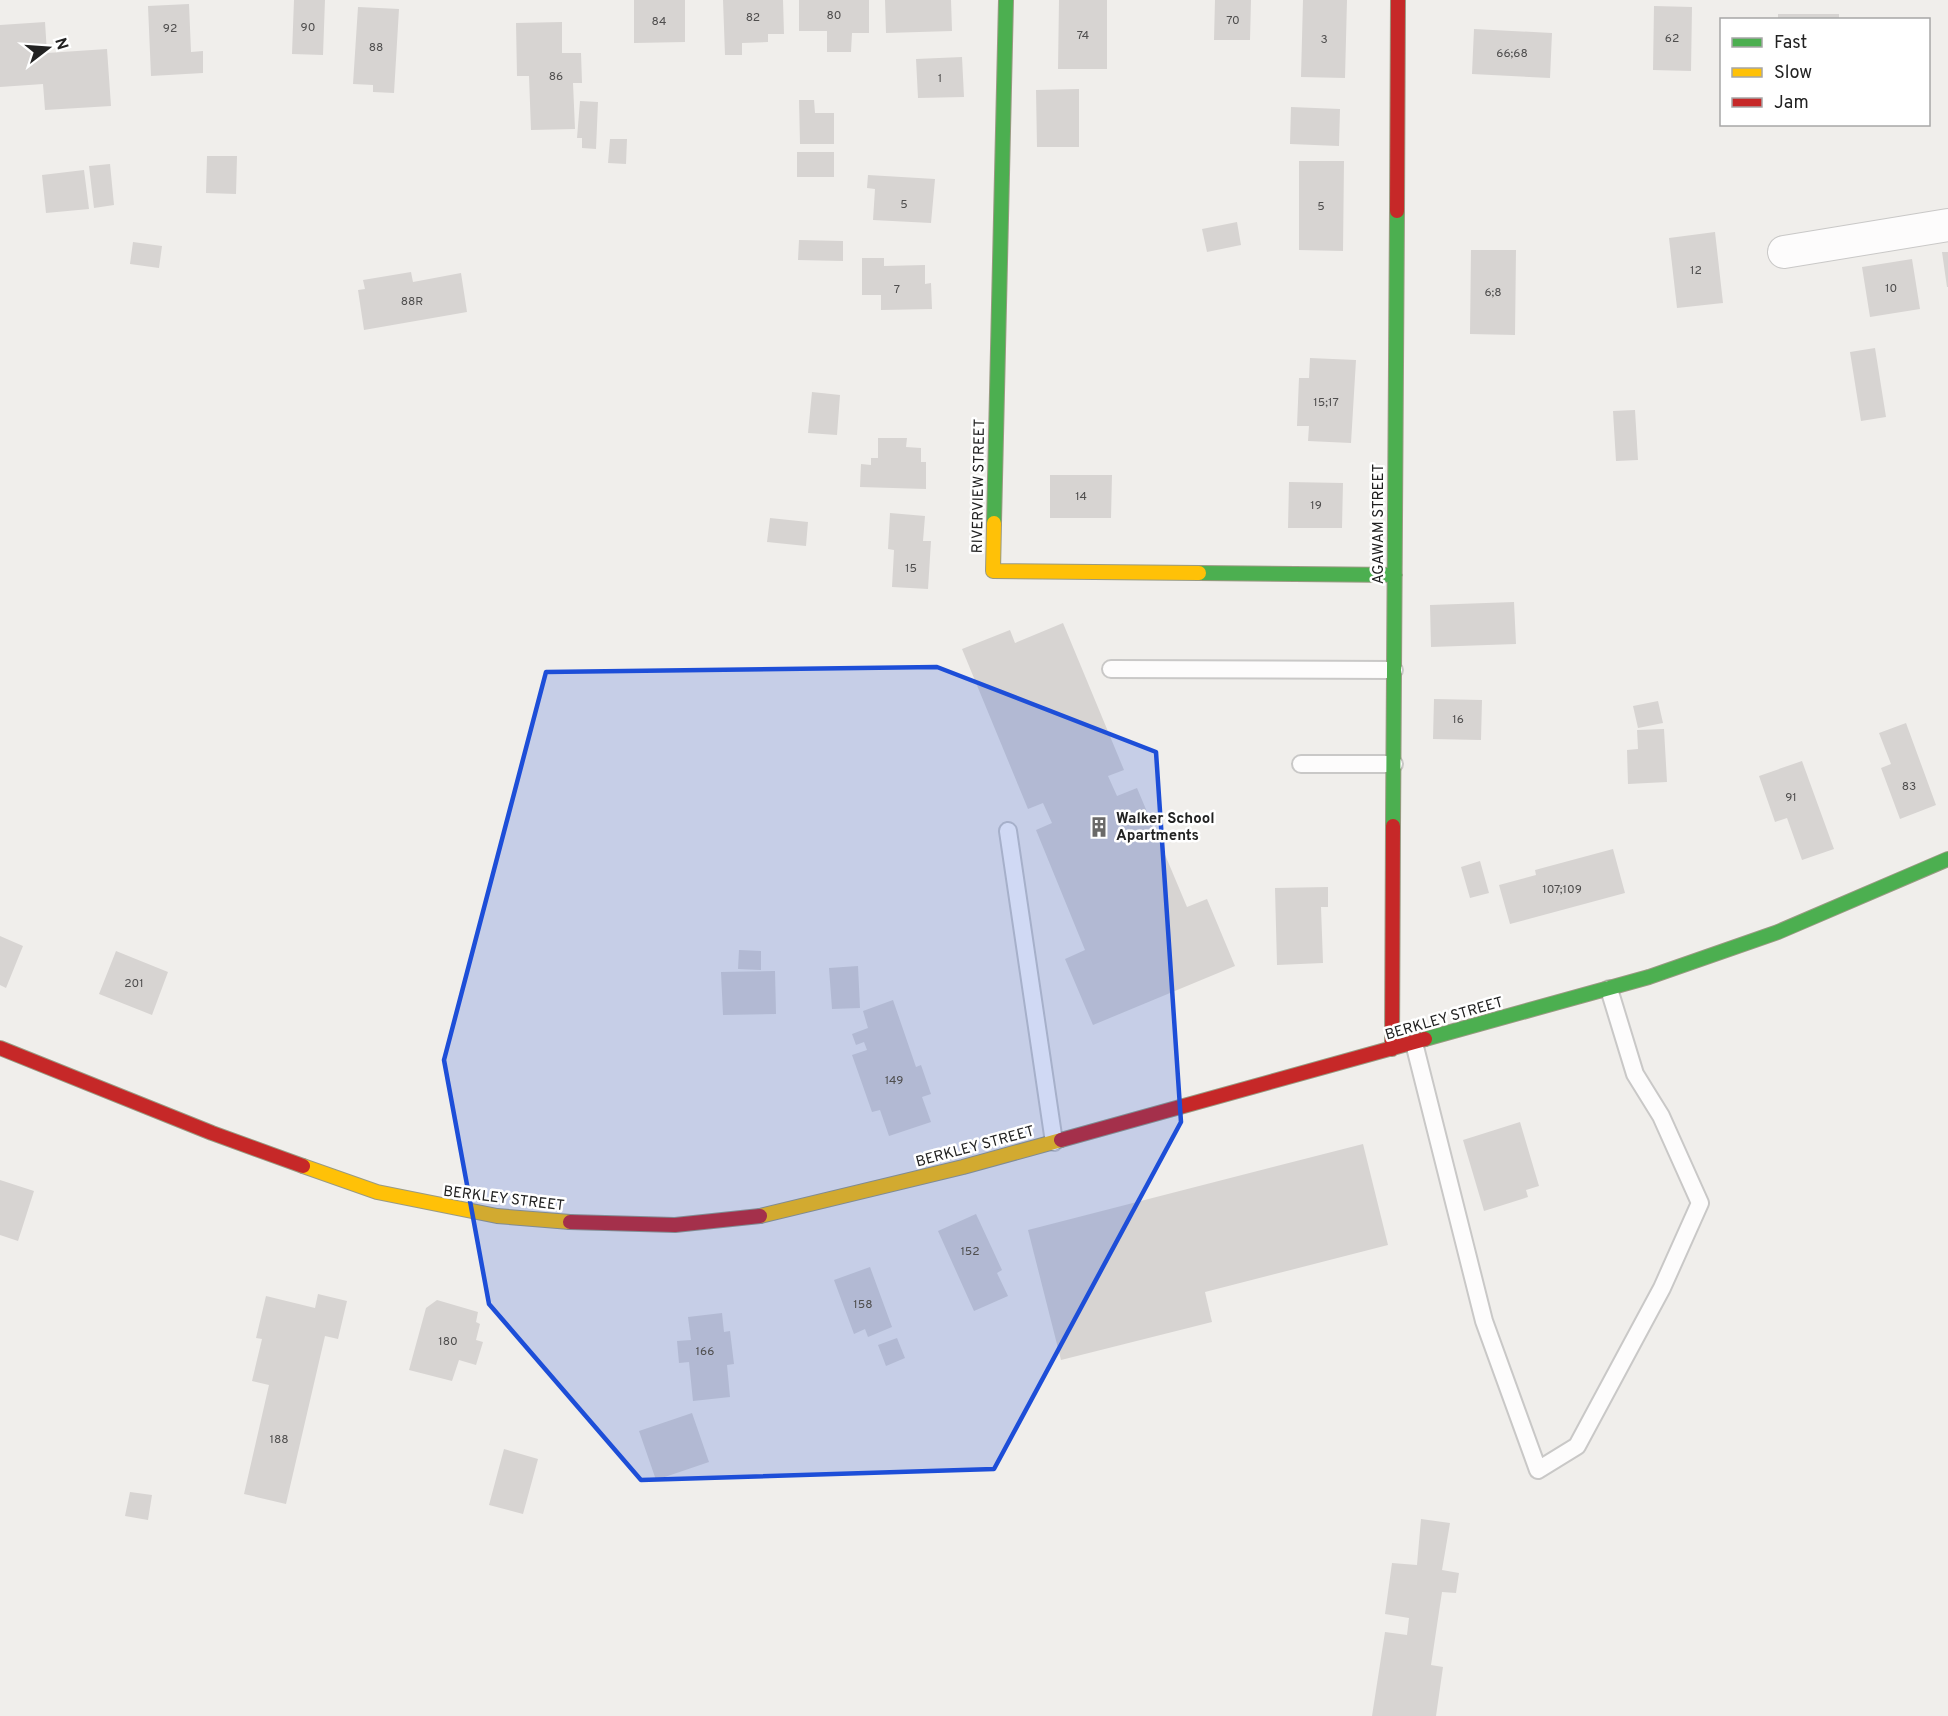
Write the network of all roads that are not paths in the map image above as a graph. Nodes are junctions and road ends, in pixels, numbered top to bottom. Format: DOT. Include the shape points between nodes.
graph roads {
  1 [pos="1006,0"];
  2 [pos="1398,0"];
  3 [pos="1948,225"];
  4 [pos="1784,252"];
  5 [pos="1395,575"];
  6 [pos="1111,669"];
  7 [pos="1394,670"];
  8 [pos="1301,764"];
  9 [pos="1394,764"];
  10 [pos="1008,831"];
  11 [pos="1948,859"];
  12 [pos="1609,989"];
  13 [pos="1414,1043"];
  14 [pos="0,1048"];
  15 [pos="1392,1049"];
  16 [pos="1054,1142"];
  1 -- 5 [label="main road, RIVERVIEW STREET" via="993,571"];
  2 -- 5 [label="main road, AGAWAM STREET"];
  3 -- 4 [label="street"];
  5 -- 7 [label="main road, AGAWAM STREET"];
  6 -- 7 [label="lane"];
  7 -- 9 [label="main road, AGAWAM STREET"];
  8 -- 9 [label="lane"];
  9 -- 15 [label="main road, AGAWAM STREET"];
  10 -- 16 [label="lane"];
  11 -- 12 [label="main road, BERKLEY STREET" via="1778,932"];
  12 -- 13 [label="main road, BERKLEY STREET"];
  12 -- 13 [label="lane" via="1635,1074 1661,1116 1700,1203 1662,1288 1577,1446 1538,1470 1484,1321"];
  13 -- 15 [label="main road, BERKLEY STREET"];
  14 -- 16 [label="main road, BERKLEY STREET" via="212,1133 377,1192 487,1214 559,1222 675,1226 789,1212"];
  15 -- 16 [label="main road, BERKLEY STREET"];
}
